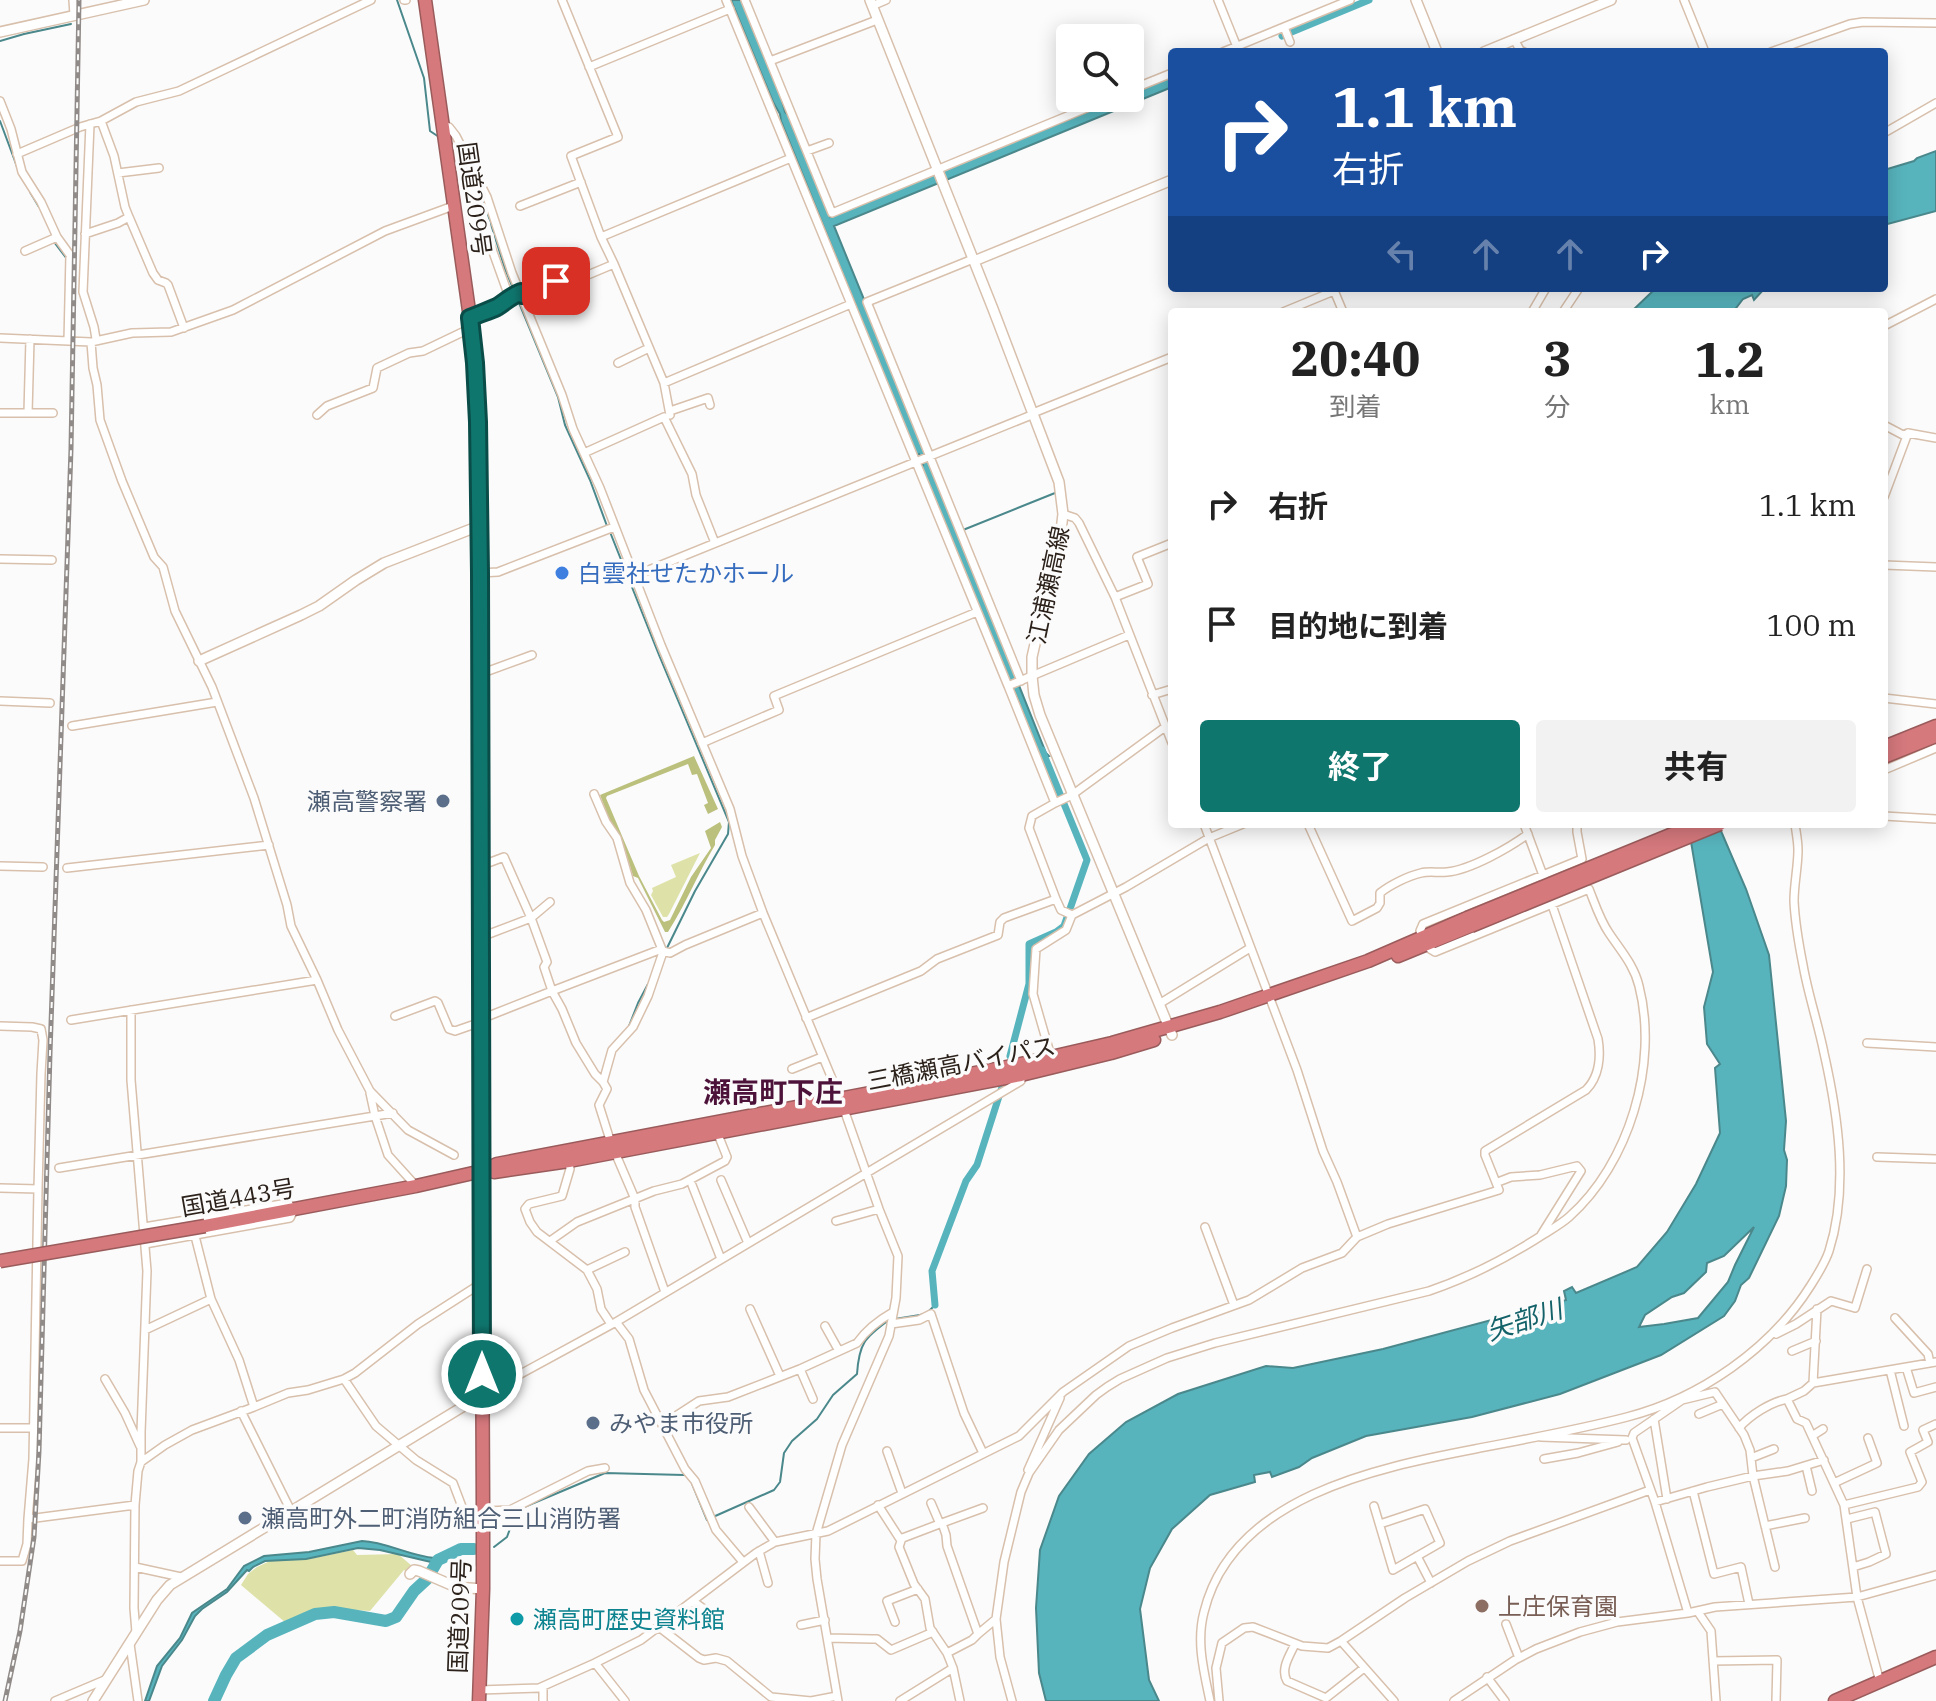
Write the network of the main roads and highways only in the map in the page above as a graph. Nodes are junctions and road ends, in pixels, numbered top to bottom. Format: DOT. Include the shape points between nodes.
graph roads {
  1 [pos="425,0"];
  2 [pos="1936,726"];
  3 [pos="1936,736"];
  4 [pos="1888,745"];
  5 [pos="1888,755"];
  6 [pos="1688,828"];
  7 [pos="1710,828"];
  8 [pos="1469,922"];
  9 [pos="1052,1062"];
  10 [pos="842,1104"];
  11 [pos="613,1147"];
  12 [pos="482,1171"];
  13 [pos="0,1261"];
  14 [pos="1936,1657"];
  15 [pos="479,1695"];
  16 [pos="1835,1701"];
  1 -- 12 [label="highway, 国道209号" via="471,323 478,422"];
  2 -- 4 [label="highway"];
  3 -- 5 [label="highway"];
  6 -- 8 [label="highway, 三橋瀬高バイパス, bridge"];
  7 -- 8 [label="highway, 三橋瀬高バイパス, bridge"];
  8 -- 9 [label="highway, 三橋瀬高バイパス" via="1222,1020"];
  9 -- 10 [label="highway, 三橋瀬高バイパス"];
  9 -- 10 [label="highway, 三橋瀬高バイパス" via="1021,1075"];
  10 -- 11 [label="highway, 三橋瀬高バイパス"];
  10 -- 11 [label="highway, 三橋瀬高バイパス" via="717,1132"];
  11 -- 12 [label="highway, 三橋瀬高バイパス" via="497,1164"];
  11 -- 12 [label="highway, 三橋瀬高バイパス" via="569,1161"];
  12 -- 13 [label="highway, 国道443号, bridge" via="200,1231"];
  12 -- 15 [label="highway, 国道209号"];
  14 -- 16 [label="highway"];
}
